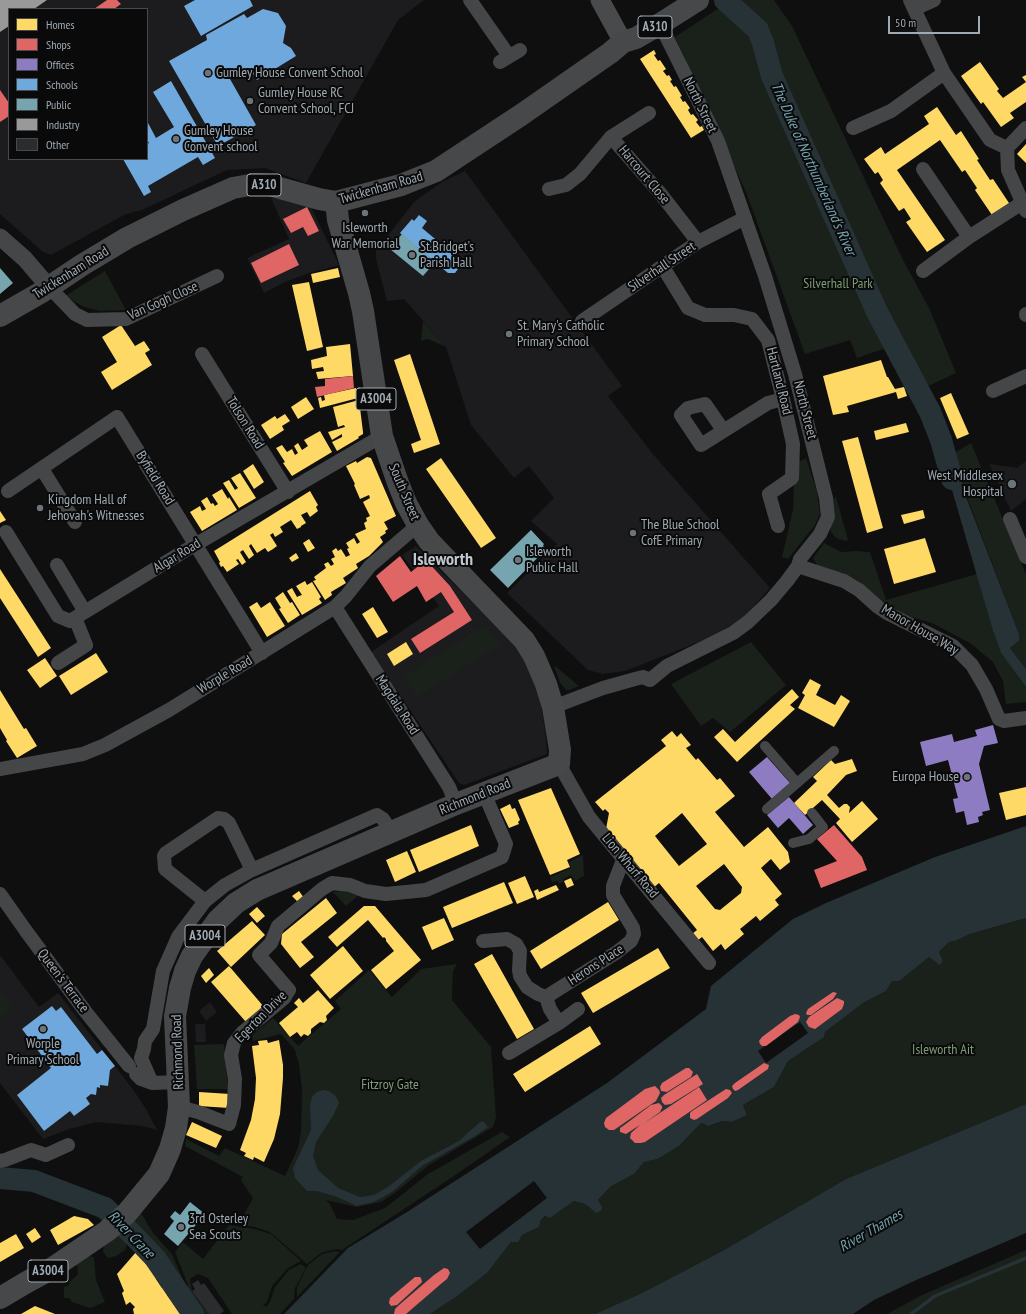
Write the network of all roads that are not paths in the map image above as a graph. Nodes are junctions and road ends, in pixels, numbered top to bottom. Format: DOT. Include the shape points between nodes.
graph roads {
  1 [pos="470,0"];
  2 [pos="600,0"];
  3 [pos="698,0"];
  4 [pos="934,0"];
  5 [pos="912,4"];
  6 [pos="660,24"];
  7 [pos="624,42"];
  8 [pos="510,56"];
  9 [pos="944,74"];
  10 [pos="649,113"];
  11 [pos="853,128"];
  12 [pos="1026,128"];
  13 [pos="611,137"];
  14 [pos="1007,148"];
  15 [pos="923,169"];
  16 [pos="548,189"];
  17 [pos="336,202"];
  18 [pos="1024,207"];
  19 [pos="745,218"];
  20 [pos="0,237"];
  21 [pos="969,237"];
  22 [pos="698,242"];
  23 [pos="663,266"];
  24 [pos="923,271"];
  25 [pos="217,276"];
  26 [pos="49,287"];
  27 [pos="0,316"];
  28 [pos="582,321"];
  29 [pos="202,354"];
  30 [pos="1026,376"];
  31 [pos="993,391"];
  32 [pos="784,399"];
  33 [pos="723,430"];
  34 [pos="382,436"];
  35 [pos="42,469"];
  36 [pos="8,491"];
  37 [pos="288,492"];
  38 [pos="1010,519"];
  39 [pos="75,522"];
  40 [pos="418,525"];
  41 [pos="778,526"];
  42 [pos="6,532"];
  43 [pos="196,544"];
  44 [pos="1026,557"];
  45 [pos="57,565"];
  46 [pos="798,566"];
  47 [pos="335,607"];
  48 [pos="80,615"];
  49 [pos="262,653"];
  50 [pos="58,663"];
  51 [pos="552,707"];
  52 [pos="1026,718"];
  53 [pos="765,746"];
  54 [pos="834,751"];
  55 [pos="559,764"];
  56 [pos="0,769"];
  57 [pos="797,783"];
  58 [pos="484,793"];
  59 [pos="456,804"];
  60 [pos="767,809"];
  61 [pos="812,813"];
  62 [pos="391,832"];
  63 [pos="793,843"];
  64 [pos="623,860"];
  65 [pos="252,870"];
  66 [pos="0,894"];
  67 [pos="206,901"];
  68 [pos="483,941"];
  69 [pos="709,963"];
  70 [pos="546,997"];
  71 [pos="578,1009"];
  72 [pos="559,1023"];
  73 [pos="509,1053"];
  74 [pos="179,1082"];
  75 [pos="152,1083"];
  76 [pos="179,1107"];
  77 [pos="68,1145"];
  78 [pos="0,1161"];
  79 [pos="0,1298"];
  1 -- 8 [label="street"];
  2 -- 7 [label="main road"];
  3 -- 6 [label="main road, Twickenham Road / A310"];
  4 -- 5 [label="street"];
  5 -- 9 [label="street"];
  6 -- 7 [label="main road, Twickenham Road / A310"];
  6 -- 19 [label="street, North Street" via="718,141"];
  7 -- 17 [label="main road, Twickenham Road / A310" via="441,169 401,185"];
  9 -- 11 [label="street" via="891,111"];
  9 -- 14 [label="street" via="990,140"];
  10 -- 13 [label="street"];
  12 -- 14 [label="street"];
  13 -- 16 [label="street, Harcourt Close" via="580,174 566,185"];
  13 -- 22 [label="street, Harcourt Close" via="660,193"];
  14 -- 18 [label="street" via="1008,170"];
  15 -- 21 [label="street"];
  17 -- 26 [label="main road, Twickenham Road / A310" via="269,185 255,184 233,188 126,238"];
  17 -- 34 [label="main road, South Street / A3004" via="338,220 362,306"];
  18 -- 21 [label="street"];
  19 -- 22 [label="street, Silverhall Street"];
  19 -- 46 [label="street, North Street" via="795,374 828,508 825,526 800,559"];
  20 -- 26 [label="street" via="25,259"];
  21 -- 24 [label="street"];
  22 -- 23 [label="street, Silverhall Street"];
  23 -- 28 [label="street, Silverhall Street"];
  23 -- 32 [label="street, Hartland Road" via="688,308 705,315 734,315 752,319 768,340"];
  25 -- 26 [label="street, Van Gogh Close" via="126,319 87,320 75,314"];
  26 -- 27 [label="main road, Twickenham Road / A310"];
  29 -- 37 [label="street, Tolson Road"];
  30 -- 31 [label="street"];
  32 -- 33 [label="street" via="768,403"];
  32 -- 41 [label="street, Hartland Road" via="793,444 792,478 769,494"];
  34 -- 37 [label="street, Algar Road"];
  34 -- 40 [label="main road, South Street / A3004" via="406,504"];
  35 -- 36 [label="street, Byfield Road"];
  35 -- 39 [label="street"];
  35 -- 43 [label="street, Byfield Road" via="117,417"];
  37 -- 43 [label="street, Algar Road"];
  38 -- 44 [label="street"];
  40 -- 47 [label="street, Worple Road" via="370,566"];
  40 -- 51 [label="main road, South Street / A3004" via="435,547 524,640 538,663"];
  42 -- 48 [label="street" via="58,616 70,621"];
  43 -- 48 [label="street, Algar Road"];
  43 -- 49 [label="street, Byfield Road"];
  45 -- 48 [label="street"];
  46 -- 51 [label="street, North Street" via="771,600 733,633 667,666 650,680 639,678"];
  46 -- 52 [label="street, Manor House Way" via="844,581 887,613 953,646 972,665 999,719"];
  47 -- 49 [label="street, Worple Road"];
  47 -- 59 [label="street, Magdala Road" via="449,787"];
  48 -- 50 [label="street" via="86,645"];
  49 -- 56 [label="street, Worple Road" via="169,710 105,745 82,754"];
  51 -- 55 [label="main road, South Street / A3004" via="560,750"];
  53 -- 57 [label="street"];
  54 -- 57 [label="street"];
  55 -- 58 [label="main road, Richmond Road / A3004"];
  55 -- 64 [label="street, Lion Wharf Road" via="589,817"];
  57 -- 60 [label="street"];
  58 -- 59 [label="main road, Richmond Road / A3004"];
  58 -- 76 [label="street, Egerton Drive" via="506,844 502,857 426,890 386,894 332,884 322,889 278,926 271,942 259,955 289,990 284,998 242,1033 234,1043 231,1055 235,1079 234,1105 229,1124"];
  59 -- 62 [label="main road, Richmond Road / A3004"];
  61 -- 63 [label="street" via="823,827 809,839"];
  62 -- 65 [label="street, Richmond Road" via="383,819 377,815"];
  62 -- 74 [label="main road, Richmond Road / A3004" via="257,890 236,903 218,920 192,956 180,988 176,1016"];
  64 -- 69 [label="street, Lion Wharf Road"];
  64 -- 70 [label="street, Herons Place" via="613,886 613,895 633,928 631,940 617,952"];
  65 -- 67 [label="street, Richmond Road" via="225,885"];
  65 -- 67 [label="street" via="229,823 224,819 218,818 166,853 165,868"];
  66 -- 75 [label="street, Queen's Terrace" via="85,1011 130,1062 141,1079"];
  67 -- 75 [label="street, Richmond Road" via="178,937 163,971 153,1029 145,1041 141,1058"];
  68 -- 70 [label="street" via="507,939 516,944 520,951 520,976 527,987"];
  70 -- 72 [label="street"];
  71 -- 72 [label="street, Herons Place"];
  72 -- 73 [label="street, Herons Place"];
  74 -- 75 [label="street"];
  74 -- 76 [label="main road, Richmond Road / A3004"];
  76 -- 79 [label="main road, Richmond Road / A3004" via="176,1128 166,1159 154,1181 132,1207 101,1235 51,1269"];
  77 -- 78 [label="street" via="46,1155 31,1150"];
}
